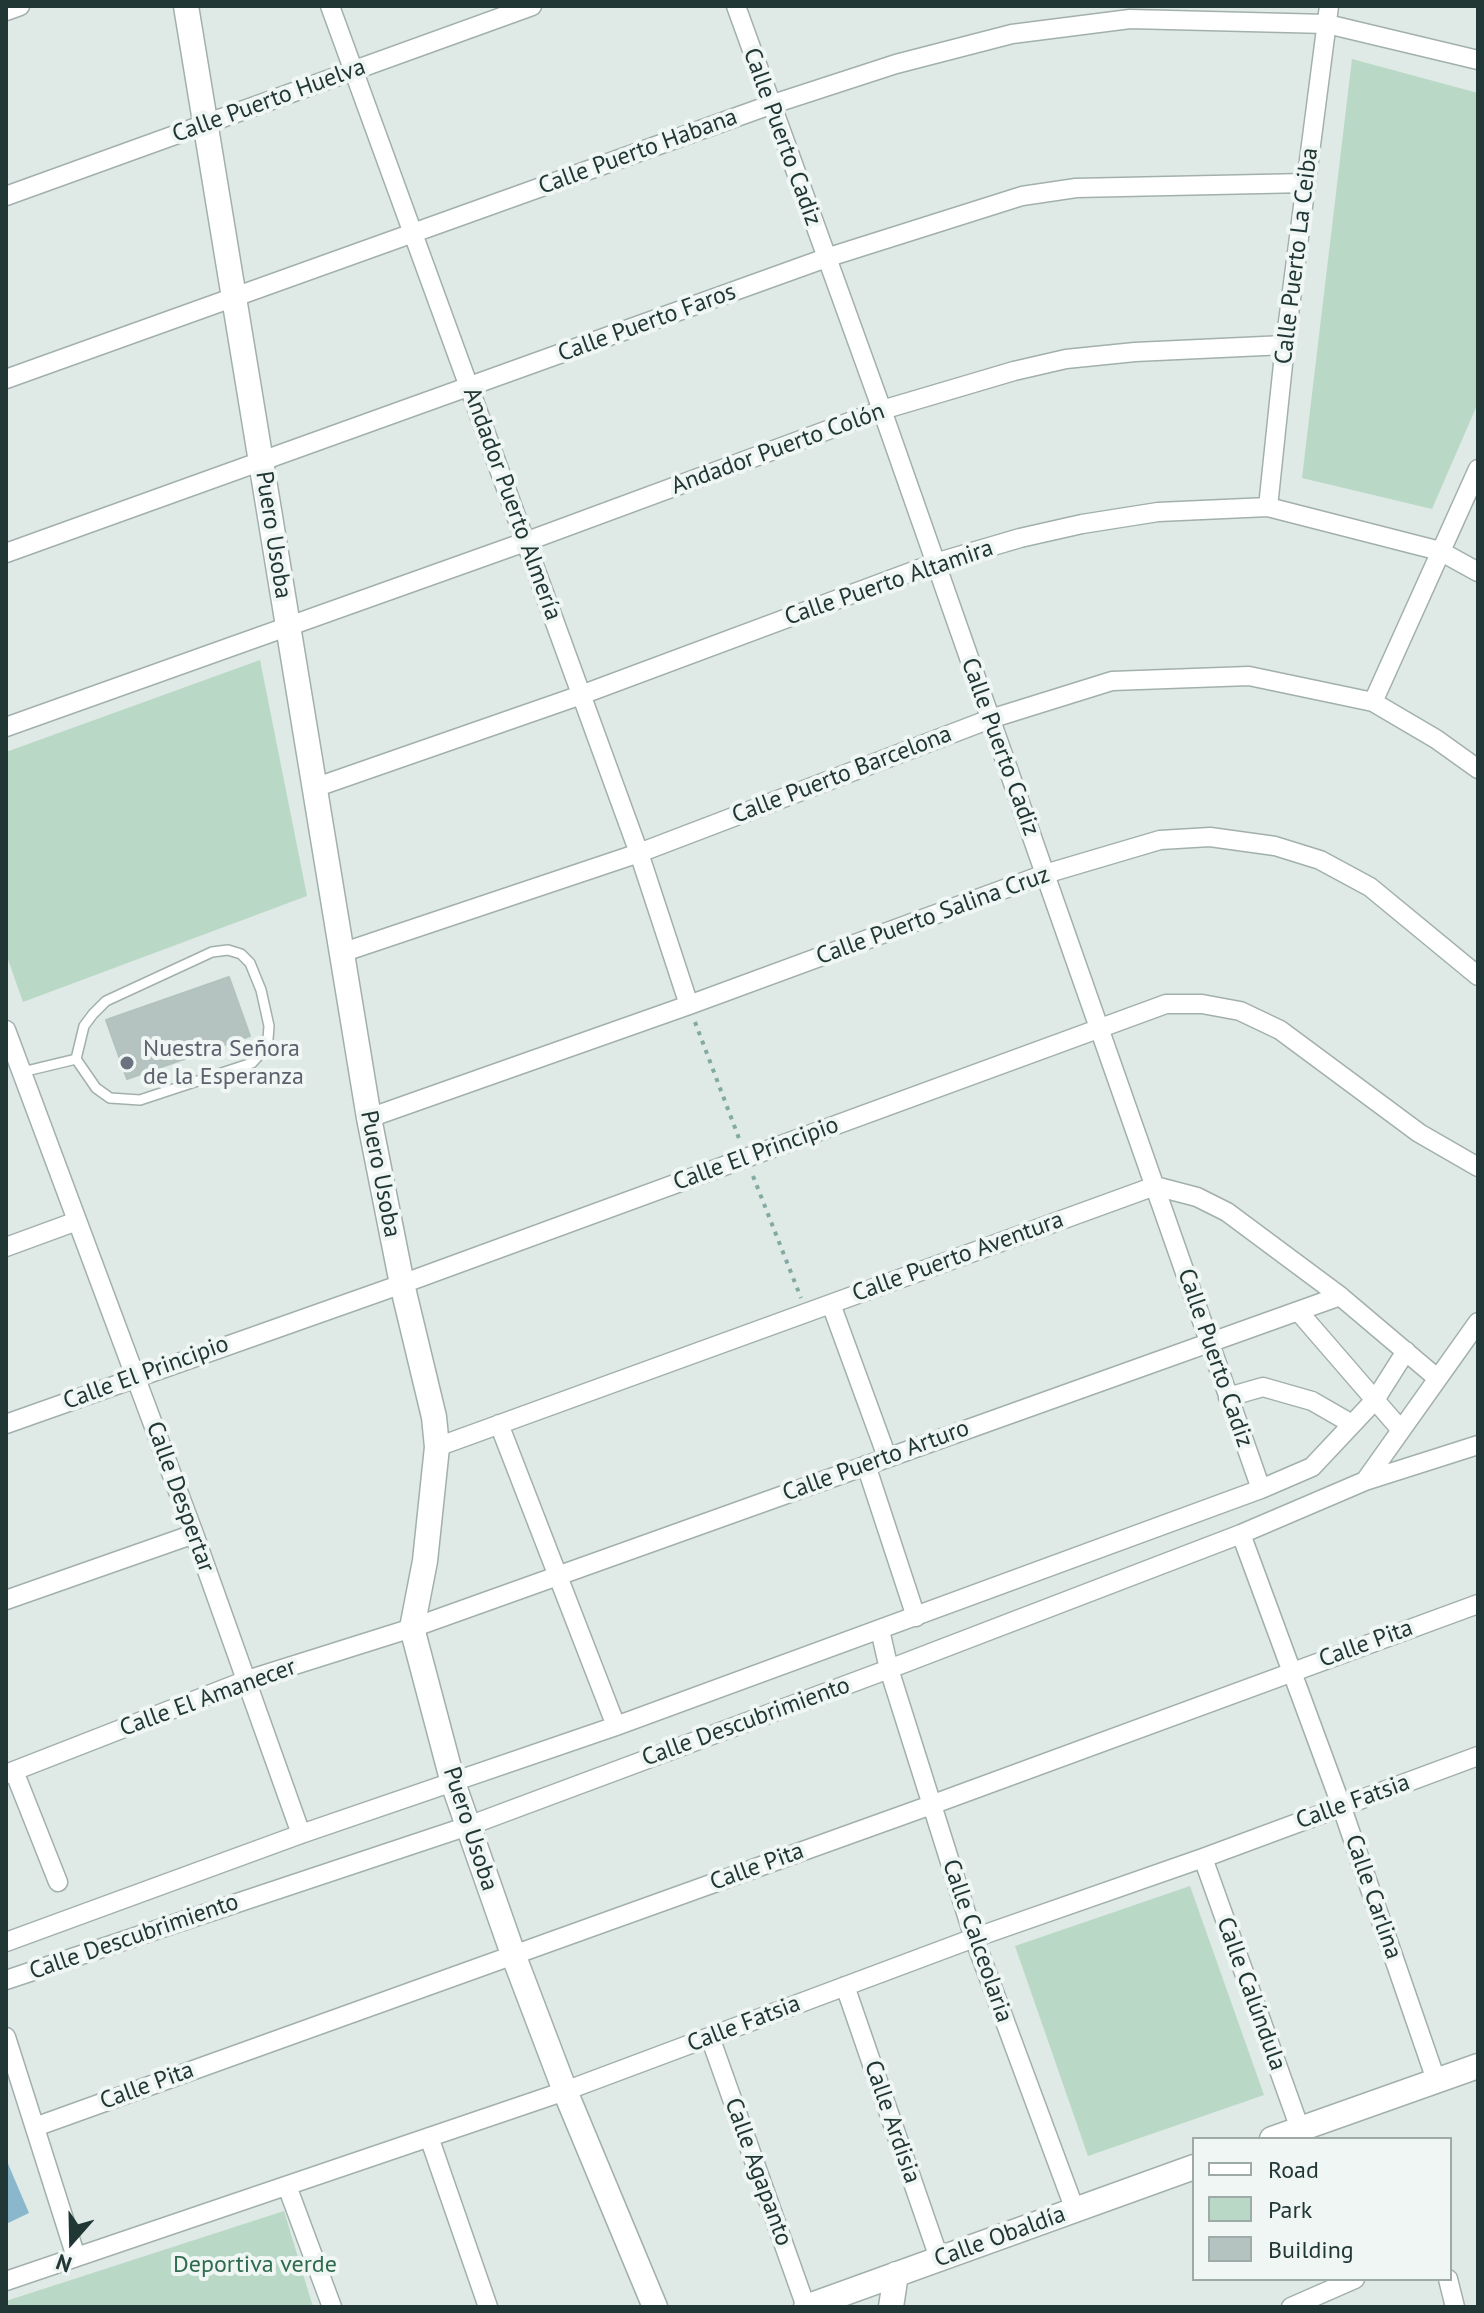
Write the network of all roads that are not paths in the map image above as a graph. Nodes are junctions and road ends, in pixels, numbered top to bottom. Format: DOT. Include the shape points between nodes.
graph roads {
  1 [pos="20,6"];
  2 [pos="186,6"];
  3 [pos="330,6"];
  4 [pos="532,6"];
  5 [pos="736,6"];
  6 [pos="6,11"];
  7 [pos="1328,15"];
  8 [pos="1478,60"];
  9 [pos="353,71"];
  10 [pos="770,105"];
  11 [pos="205,124"];
  12 [pos="1306,183"];
  13 [pos="6,196"];
  14 [pos="414,233"];
  15 [pos="826,258"];
  16 [pos="234,297"];
  17 [pos="1285,345"];
  18 [pos="6,379"];
  19 [pos="469,386"];
  20 [pos="882,410"];
  21 [pos="260,461"];
  22 [pos="1478,469"];
  23 [pos="1268,507"];
  24 [pos="525,542"];
  25 [pos="1440,551"];
  26 [pos="6,553"];
  27 [pos="935,563"];
  28 [pos="1478,572"];
  29 [pos="287,625"];
  30 [pos="581,695"];
  31 [pos="1373,702"];
  32 [pos="990,719"];
  33 [pos="6,727"];
  34 [pos="1478,769"];
  35 [pos="314,788"];
  36 [pos="639,853"];
  37 [pos="1045,874"];
  38 [pos="341,953"];
  39 [pos="1478,976"];
  40 [pos="689,1005"];
  41 [pos="1100,1029"];
  42 [pos="6,1030"];
  43 [pos="76,1059"];
  44 [pos="14,1075"];
  45 [pos="369,1118"];
  46 [pos="1478,1167"];
  47 [pos="1155,1186"];
  48 [pos="77,1221"];
  49 [pos="6,1247"];
  50 [pos="402,1284"];
  51 [pos="1340,1296"];
  52 [pos="831,1304"];
  53 [pos="1298,1311"];
  54 [pos="1478,1322"];
  55 [pos="1209,1343"];
  56 [pos="1406,1351"];
  57 [pos="135,1377"];
  58 [pos="1437,1378"];
  59 [pos="1228,1397"];
  60 [pos="1375,1400"];
  61 [pos="6,1424"];
  62 [pos="499,1424"];
  63 [pos="1352,1424"];
  64 [pos="1401,1430"];
  65 [pos="1478,1445"];
  66 [pos="437,1447"];
  67 [pos="887,1457"];
  68 [pos="866,1465"];
  69 [pos="1365,1481"];
  70 [pos="1261,1489"];
  71 [pos="194,1534"];
  72 [pos="1241,1534"];
  73 [pos="558,1574"];
  74 [pos="6,1600"];
  75 [pos="1478,1604"];
  76 [pos="916,1617"];
  77 [pos="412,1628"];
  78 [pos="880,1630"];
  79 [pos="889,1669"];
  80 [pos="1291,1672"];
  81 [pos="247,1680"];
  82 [pos="616,1726"];
  83 [pos="1478,1756"];
  84 [pos="10,1772"];
  85 [pos="453,1783"];
  86 [pos="931,1805"];
  87 [pos="1341,1805"];
  88 [pos="468,1826"];
  89 [pos="301,1834"];
  90 [pos="1203,1858"];
  91 [pos="58,1882"];
  92 [pos="974,1938"];
  93 [pos="6,1942"];
  94 [pos="513,1954"];
  95 [pos="6,1980"];
  96 [pos="845,1986"];
  97 [pos="6,2037"];
  98 [pos="710,2037"];
  99 [pos="1478,2066"];
  100 [pos="1436,2080"];
  101 [pos="565,2091"];
  102 [pos="35,2127"];
  103 [pos="1300,2129"];
  104 [pos="429,2137"];
  105 [pos="1278,2137"];
  106 [pos="1192,2168"];
  107 [pos="287,2186"];
  108 [pos="1075,2210"];
  109 [pos="76,2257"];
  110 [pos="939,2258"];
  111 [pos="896,2274"];
  112 [pos="6,2281"];
  113 [pos="1350,2281"];
  114 [pos="1448,2281"];
  115 [pos="332,2307"];
  116 [pos="488,2307"];
  117 [pos="655,2307"];
  118 [pos="806,2307"];
  119 [pos="891,2307"];
  120 [pos="1291,2307"];
  121 [pos="1455,2307"];
  1 -- 6 [label="street"];
  2 -- 11 [label="street, Puero Usoba"];
  3 -- 9 [label="street, Andador Puerto Almería"];
  4 -- 9 [label="street, Calle Puerto Huelva"];
  5 -- 10 [label="street, Calle Puerto Cadiz"];
  7 -- 8 [label="street, Calle Puerto Habana"];
  7 -- 10 [label="street, Calle Puerto Habana" via="1130,19 1012,34"];
  7 -- 12 [label="street, Calle Puerto La Ceiba"];
  9 -- 11 [label="street, Calle Puerto Huelva"];
  9 -- 14 [label="street, Andador Puerto Almería"];
  10 -- 14 [label="street, Calle Puerto Habana"];
  10 -- 15 [label="street, Calle Puerto Cadiz"];
  11 -- 13 [label="street, Calle Puerto Huelva"];
  11 -- 16 [label="street, Puero Usoba"];
  12 -- 15 [label="street, Calle Puerto Faros" via="1076,188 1022,196"];
  12 -- 17 [label="street, Calle Puerto La Ceiba"];
  14 -- 16 [label="street, Calle Puerto Habana"];
  14 -- 19 [label="street, Andador Puerto Almería"];
  15 -- 19 [label="street, Calle Puerto Faros"];
  15 -- 20 [label="street, Calle Puerto Cadiz"];
  16 -- 18 [label="street, Calle Puerto Habana"];
  16 -- 21 [label="street, Puero Usoba"];
  17 -- 20 [label="street, Andador Puerto Colón" via="1066,359"];
  17 -- 23 [label="street, Calle Puerto La Ceiba"];
  19 -- 21 [label="street, Calle Puerto Faros"];
  19 -- 24 [label="street, Andador Puerto Almería"];
  20 -- 24 [label="street, Andador Puerto Colón"];
  20 -- 27 [label="street, Calle Puerto Cadiz"];
  21 -- 26 [label="street, Calle Puerto Faros"];
  21 -- 29 [label="street, Puero Usoba"];
  22 -- 25 [label="street"];
  23 -- 25 [label="street, Calle Puerto Altamira"];
  23 -- 27 [label="street, Calle Puerto Altamira" via="1158,512 1082,524"];
  24 -- 29 [label="street, Andador Puerto Colón"];
  24 -- 30 [label="street, Andador Puerto Almería"];
  25 -- 28 [label="street, Calle Puerto Altamira"];
  25 -- 31 [label="street"];
  27 -- 30 [label="street, Calle Puerto Altamira"];
  27 -- 32 [label="street, Calle Puerto Cadiz"];
  29 -- 33 [label="street, Andador Puerto Colón"];
  29 -- 35 [label="street, Puero Usoba"];
  30 -- 35 [label="street, Calle Puerto Altamira"];
  30 -- 36 [label="street, Andador Puerto Almería"];
  31 -- 32 [label="street, Calle Puerto Barcelona" via="1249,676 1171,677 1112,681"];
  31 -- 34 [label="street, Calle Puerto Barcelona"];
  32 -- 36 [label="street, Calle Puerto Barcelona"];
  32 -- 37 [label="street, Calle Puerto Cadiz"];
  35 -- 38 [label="street, Puero Usoba"];
  36 -- 38 [label="street, Calle Puerto Barcelona"];
  36 -- 40 [label="street, Andador Puerto Almería"];
  37 -- 39 [label="street, Calle Puerto Salina Cruz" via="1160,840 1210,837 1275,846 1320,860 1370,887"];
  37 -- 40 [label="street, Calle Puerto Salina Cruz"];
  37 -- 41 [label="street, Calle Puerto Cadiz"];
  38 -- 45 [label="street, Puero Usoba"];
  40 -- 45 [label="street, Calle Puerto Salina Cruz"];
  41 -- 46 [label="street, Calle El Principio" via="1166,1004 1240,1011 1280,1030 1419,1133"];
  41 -- 47 [label="street, Calle Puerto Cadiz"];
  41 -- 50 [label="street, Calle El Principio"];
  42 -- 44 [label="street, Calle Despertar"];
  43 -- 43 [label="lane" via="84,1026 106,1001 212,952 228,950 250,963 269,1026 268,1039 252,1063 124,1101 96,1088"];
  43 -- 44 [label="lane"];
  44 -- 48 [label="street, Calle Despertar"];
  45 -- 50 [label="street, Puero Usoba"];
  47 -- 51 [label="street" via="1227,1212"];
  47 -- 52 [label="street, Calle Puerto Aventura"];
  47 -- 55 [label="street, Calle Puerto Cadiz"];
  48 -- 49 [label="street"];
  48 -- 57 [label="street, Calle Despertar"];
  50 -- 57 [label="street, Calle El Principio"];
  50 -- 66 [label="street, Puero Usoba" via="427,1381"];
  51 -- 53 [label="street, Calle Puerto Arturo"];
  51 -- 56 [label="street"];
  52 -- 62 [label="street, Calle Puerto Aventura"];
  52 -- 67 [label="street"];
  53 -- 55 [label="street, Calle Puerto Arturo"];
  53 -- 60 [label="street"];
  54 -- 58 [label="street"];
  55 -- 59 [label="street, Calle Puerto Cadiz"];
  55 -- 67 [label="street, Calle Puerto Arturo"];
  56 -- 58 [label="street"];
  56 -- 60 [label="street, Calle Descubrimiento"];
  57 -- 61 [label="street, Calle El Principio"];
  57 -- 71 [label="street, Calle Despertar"];
  58 -- 64 [label="street"];
  59 -- 63 [label="street" via="1263,1387 1312,1401"];
  59 -- 70 [label="street, Calle Puerto Cadiz"];
  60 -- 63 [label="street, Calle Descubrimiento"];
  60 -- 64 [label="street"];
  62 -- 66 [label="street, Calle Puerto Aventura"];
  62 -- 73 [label="street"];
  63 -- 70 [label="street, Calle Descubrimiento" via="1312,1467"];
  64 -- 69 [label="street"];
  65 -- 69 [label="street, Calle Descubrimiento"];
  66 -- 77 [label="street, Puero Usoba"];
  67 -- 68 [label="street, Calle Puerto Arturo"];
  68 -- 73 [label="street, Calle Puerto Arturo"];
  68 -- 76 [label="street"];
  69 -- 72 [label="street, Calle Descubrimiento"];
  70 -- 76 [label="street, Calle Descubrimiento"];
  71 -- 74 [label="street"];
  71 -- 81 [label="street, Calle Despertar"];
  72 -- 79 [label="street, Calle Descubrimiento"];
  72 -- 80 [label="street, Calle Carlina"];
  73 -- 77 [label="street, Calle Puerto Arturo"];
  73 -- 82 [label="street"];
  75 -- 80 [label="street, Calle Pita"];
  76 -- 78 [label="street, Calle Descubrimiento"];
  77 -- 81 [label="street, Calle El Amanecer"];
  77 -- 85 [label="street, Puero Usoba"];
  78 -- 79 [label="street, Calle Calceolaria"];
  78 -- 82 [label="street, Calle Descubrimiento"];
  79 -- 86 [label="street, Calle Calceolaria"];
  79 -- 88 [label="street, Calle Descubrimiento"];
  80 -- 86 [label="street, Calle Pita"];
  80 -- 87 [label="street, Calle Carlina"];
  81 -- 84 [label="street, Calle El Amanecer"];
  81 -- 89 [label="street, Calle Despertar"];
  82 -- 85 [label="street, Calle Descubrimiento"];
  83 -- 87 [label="street, Calle Fatsia"];
  84 -- 91 [label="street"];
  85 -- 88 [label="street, Puero Usoba"];
  85 -- 89 [label="street, Calle Descubrimiento"];
  86 -- 92 [label="street, Calle Calceolaria"];
  86 -- 94 [label="street, Calle Pita"];
  87 -- 90 [label="street, Calle Fatsia"];
  87 -- 100 [label="street, Calle Carlina"];
  88 -- 94 [label="street, Puero Usoba"];
  88 -- 95 [label="street, Calle Descubrimiento"];
  89 -- 93 [label="street, Calle Descubrimiento"];
  90 -- 92 [label="street, Calle Fatsia"];
  90 -- 103 [label="street, Calle Calúndula"];
  92 -- 96 [label="street, Calle Fatsia"];
  92 -- 108 [label="street, Calle Calceolaria"];
  94 -- 101 [label="street, Puero Usoba"];
  94 -- 102 [label="street, Calle Pita"];
  96 -- 98 [label="street, Calle Fatsia"];
  96 -- 110 [label="street, Calle Ardisia"];
  97 -- 102 [label="street"];
  98 -- 101 [label="street, Calle Fatsia"];
  98 -- 118 [label="street, Calle Agapanto"];
  99 -- 100 [label="street"];
  100 -- 103 [label="street"];
  101 -- 104 [label="street, Calle Fatsia"];
  101 -- 117 [label="street, Puero Usoba"];
  102 -- 109 [label="street"];
  103 -- 105 [label="street"];
  104 -- 107 [label="street, Calle Fatsia"];
  104 -- 116 [label="street"];
  106 -- 108 [label="street, Calle Obaldía"];
  107 -- 109 [label="street, Calle Fatsia"];
  107 -- 115 [label="street"];
  108 -- 110 [label="street, Calle Obaldía"];
  109 -- 112 [label="street, Calle Fatsia"];
  110 -- 111 [label="street, Calle Obaldía"];
  111 -- 118 [label="street, Calle Obaldía"];
  111 -- 119 [label="street"];
  113 -- 120 [label="street"];
  114 -- 121 [label="street"];
}
